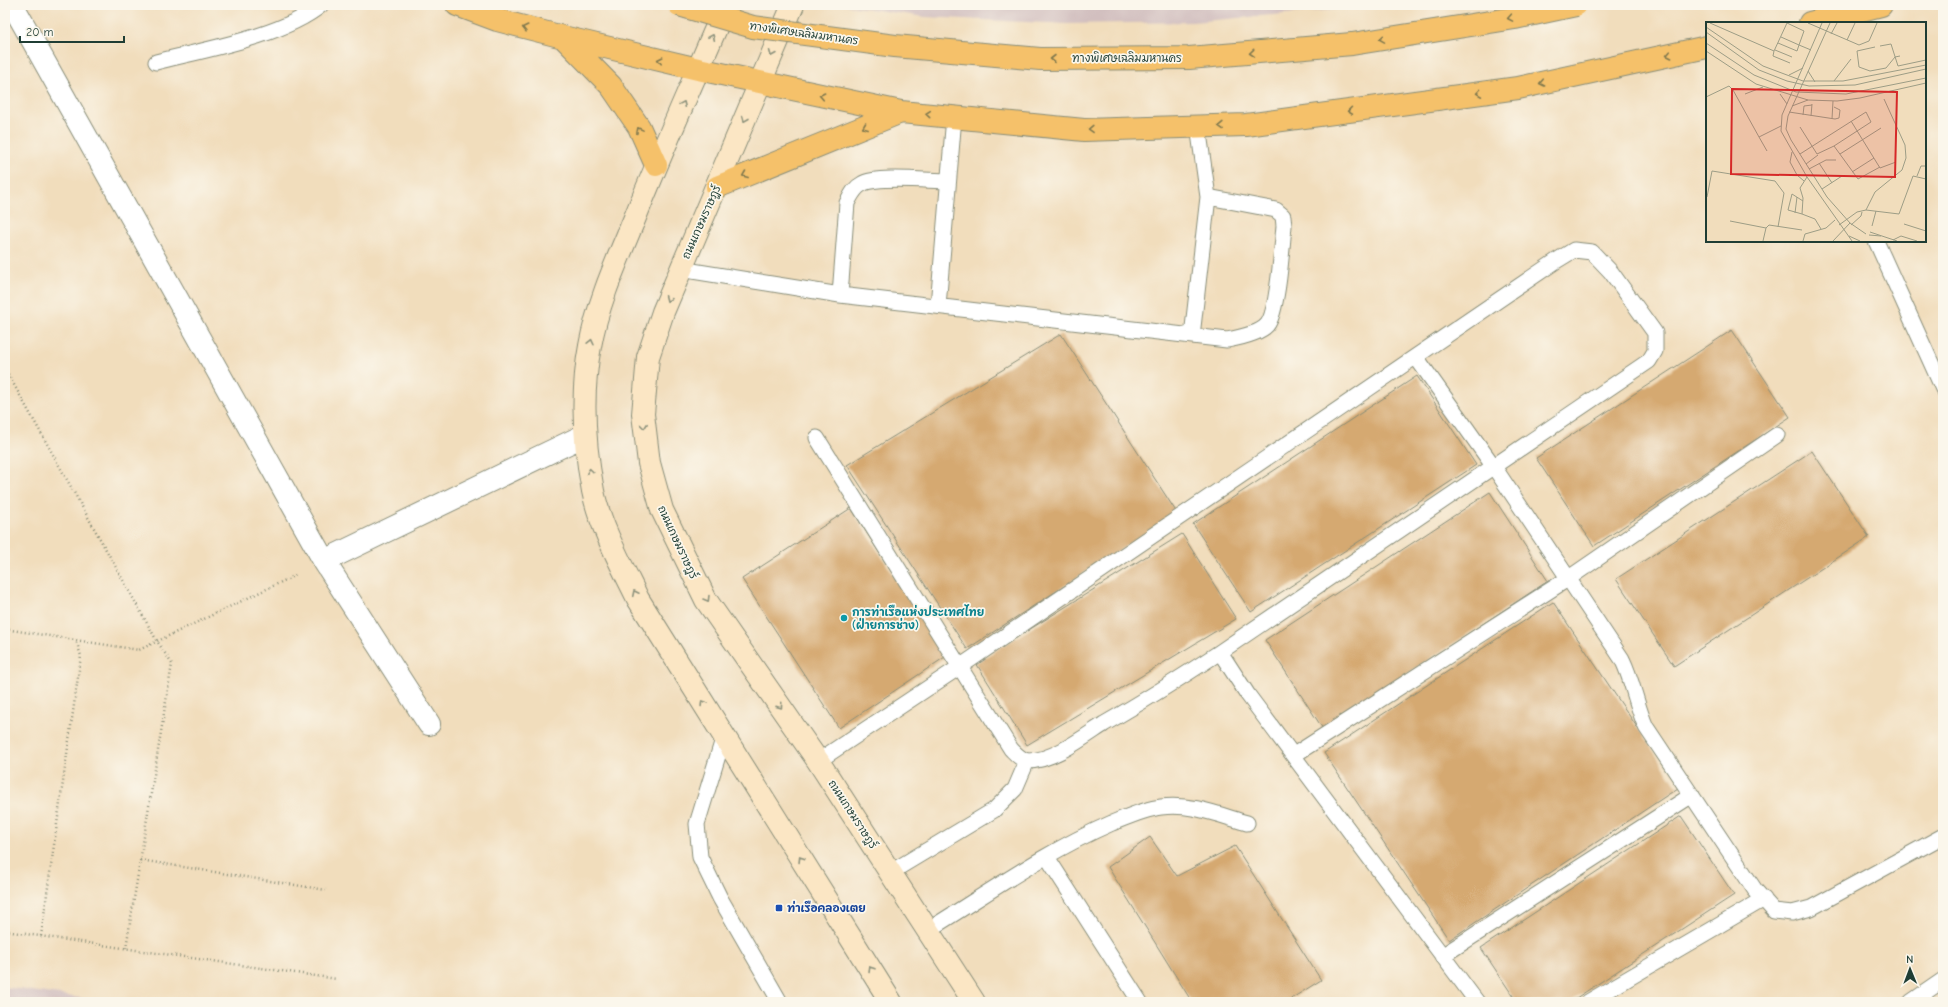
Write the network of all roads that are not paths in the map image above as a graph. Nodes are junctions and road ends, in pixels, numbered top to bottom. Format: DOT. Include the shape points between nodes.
graph roads {
  1 [pos="11,5"];
  2 [pos="321,5"];
  3 [pos="457,5"];
  4 [pos="678,5"];
  5 [pos="726,5"];
  6 [pos="793,5"];
  7 [pos="1576,5"];
  8 [pos="1881,5"];
  9 [pos="1814,22"];
  10 [pos="563,37"];
  11 [pos="1706,47"];
  12 [pos="156,62"];
  13 [pos="698,69"];
  14 [pos="760,83"];
  15 [pos="902,112"];
  16 [pos="954,117"];
  17 [pos="1198,126"];
  18 [pos="656,165"];
  19 [pos="948,182"];
  20 [pos="717,187"];
  21 [pos="1208,197"];
  22 [pos="1876,242"];
  23 [pos="680,269"];
  24 [pos="840,295"];
  25 [pos="938,306"];
  26 [pos="1192,336"];
  27 [pos="1416,357"];
  28 [pos="1943,389"];
  29 [pos="585,435"];
  30 [pos="1777,435"];
  31 [pos="817,438"];
  32 [pos="1494,466"];
  33 [pos="324,561"];
  34 [pos="1568,578"];
  35 [pos="1220,652"];
  36 [pos="961,666"];
  37 [pos="429,724"];
  38 [pos="724,736"];
  39 [pos="1294,755"];
  40 [pos="818,761"];
  41 [pos="1027,761"];
  42 [pos="1692,795"];
  43 [pos="1247,823"];
  44 [pos="1943,836"];
  45 [pos="1047,857"];
  46 [pos="891,872"];
  47 [pos="1764,899"];
  48 [pos="928,930"];
  49 [pos="1442,956"];
  50 [pos="1943,980"];
  51 [pos="780,1002"];
  52 [pos="891,1002"];
  53 [pos="974,1002"];
  54 [pos="1140,1002"];
  55 [pos="1477,1002"];
  56 [pos="1588,1002"];
  57 [pos="1912,1002"];
  1 -- 33 [label="street"];
  2 -- 12 [label="lane" via="310,14 259,36"];
  10 -- 3 [label="highway, one-way" via="497,20"];
  7 -- 4 [label="highway, ทางพิเศษเฉลิมมหานคร, one-way, bridge" via="1515,18 1352,44 1189,58 1040,59 895,46 753,27"];
  13 -- 5 [label="street, one-way"];
  6 -- 14 [label="street, ถนนเกษมราษฎร์, one-way"];
  8 -- 9 [label="highway"];
  13 -- 10 [label="highway, one-way"];
  18 -- 10 [label="highway, one-way" via="638,128 611,86"];
  11 -- 17 [label="highway, one-way" via="1518,88 1246,125"];
  13 -- 14 [label="highway"];
  18 -- 13 [label="street, one-way"];
  15 -- 14 [label="highway, one-way"];
  14 -- 20 [label="street, ถนนเกษมราษฎร์, one-way"];
  16 -- 15 [label="highway, one-way"];
  15 -- 20 [label="highway, one-way"];
  17 -- 16 [label="highway, one-way" via="1084,130"];
  16 -- 19 [label="lane"];
  17 -- 21 [label="lane"];
  29 -- 18 [label="street, one-way" via="590,346 602,300"];
  19 -- 24 [label="lane" via="881,180 862,184 852,192 847,203"];
  19 -- 25 [label="lane"];
  20 -- 23 [label="street, ถนนเกษมราษฎร์"];
  21 -- 26 [label="lane"];
  21 -- 26 [label="lane" via="1276,210 1283,216 1284,226 1274,311 1266,326 1248,336 1227,340"];
  22 -- 28 [label="lane"];
  23 -- 24 [label="lane"];
  23 -- 40 [label="street, ถนนเกษมราษฎร์, one-way" via="648,357 643,414 649,463 662,510 706,600"];
  24 -- 25 [label="lane"];
  25 -- 26 [label="lane"];
  27 -- 32 [label="lane"];
  27 -- 32 [label="lane" via="1574,250 1592,252 1611,272 1655,333 1655,351 1649,361"];
  27 -- 36 [label="lane"];
  29 -- 33 [label="street"];
  38 -- 29 [label="street, one-way" via="638,598 611,544 593,492"];
  30 -- 34 [label="lane"];
  31 -- 36 [label="lane"];
  32 -- 34 [label="lane"];
  32 -- 35 [label="lane"];
  33 -- 37 [label="street"];
  34 -- 39 [label="lane"];
  34 -- 42 [label="lane" via="1622,659 1646,727"];
  35 -- 39 [label="lane" via="1248,695"];
  35 -- 41 [label="lane" via="1061,750 1044,758"];
  36 -- 40 [label="lane"];
  36 -- 41 [label="lane" via="1011,749"];
  38 -- 51 [label="lane" via="697,824 700,858"];
  52 -- 38 [label="street, one-way"];
  39 -- 49 [label="lane"];
  40 -- 46 [label="street, ถนนเกษมราษฎร์"];
  41 -- 46 [label="lane" via="1015,788 994,810"];
  42 -- 47 [label="lane"];
  42 -- 49 [label="lane"];
  43 -- 45 [label="lane" via="1194,807 1160,807 1124,818 1087,834"];
  44 -- 47 [label="lane" via="1811,908 1792,913 1774,911"];
  45 -- 48 [label="lane"];
  45 -- 54 [label="lane"];
  46 -- 48 [label="street, ถนนเกษมราษฎร์"];
  47 -- 56 [label="lane"];
  48 -- 53 [label="street, ถนนเกษมราษฎร์"];
  49 -- 55 [label="lane"];
  50 -- 57 [label="lane"];
}
